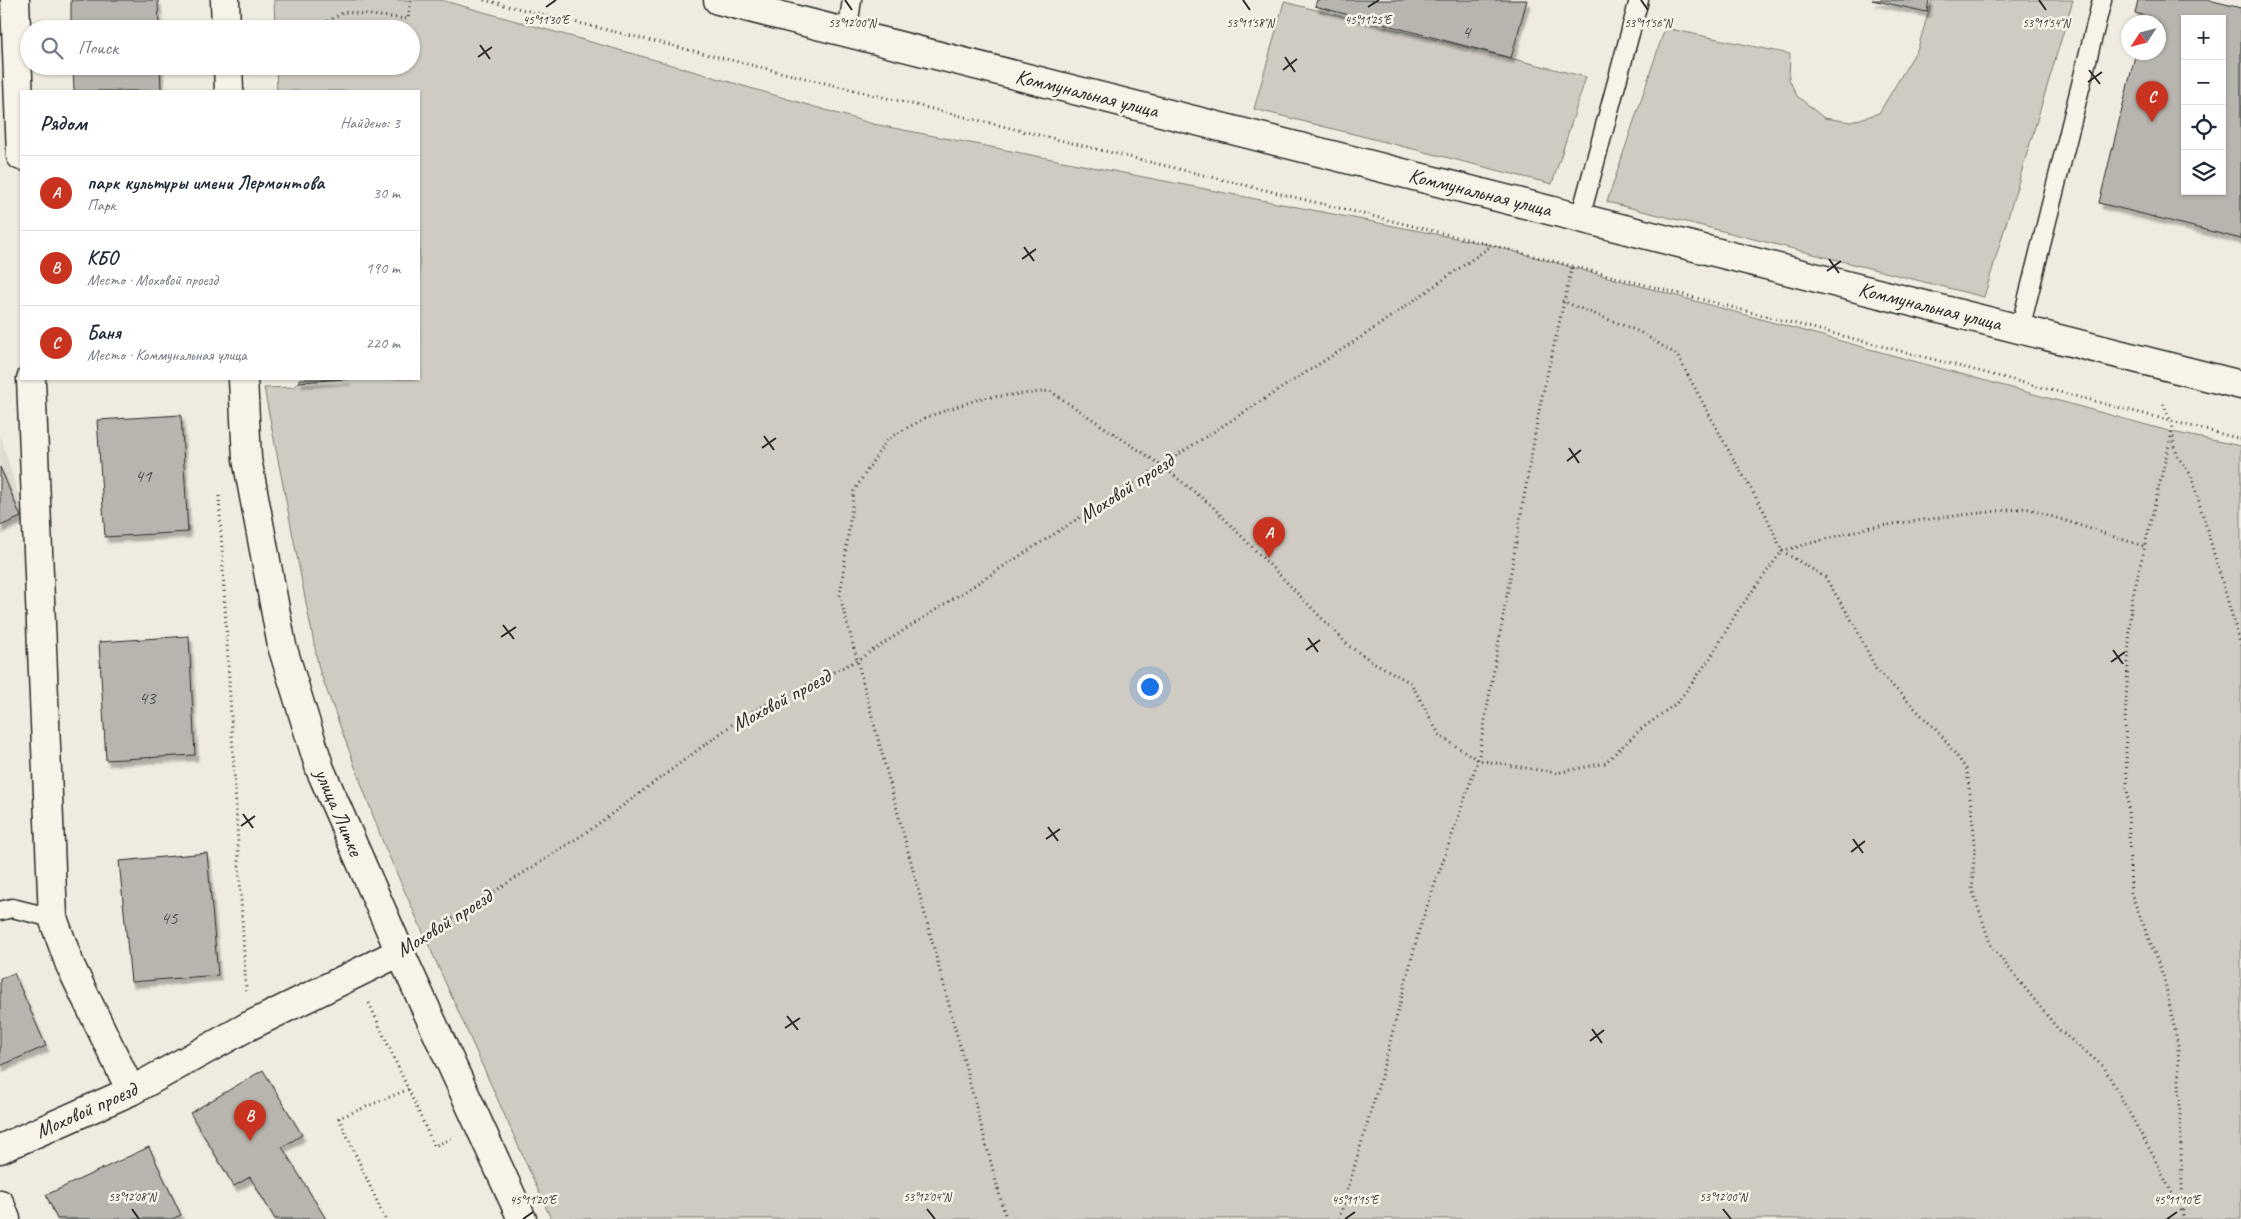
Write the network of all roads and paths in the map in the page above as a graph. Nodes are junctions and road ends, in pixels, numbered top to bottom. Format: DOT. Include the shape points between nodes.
graph roads {
  1 [pos="15,0"];
  2 [pos="225,0"];
  3 [pos="411,0"];
  4 [pos="484,0"];
  5 [pos="718,0"];
  6 [pos="852,0"];
  7 [pos="1639,0"];
  8 [pos="2102,0"];
  9 [pos="226,20"];
  10 [pos="330,20"];
  11 [pos="847,32"];
  12 [pos="228,75"];
  13 [pos="229,90"];
  14 [pos="20,130"];
  15 [pos="1580,218"];
  16 [pos="1492,245"];
  17 [pos="1572,267"];
  18 [pos="1562,301"];
  19 [pos="2020,329"];
  20 [pos="31,380"];
  21 [pos="243,380"];
  22 [pos="2241,385"];
  23 [pos="2163,404"];
  24 [pos="2171,422"];
  25 [pos="2172,432"];
  26 [pos="2241,439"];
  27 [pos="1161,465"];
  28 [pos="219,488"];
  29 [pos="2146,547"];
  30 [pos="1782,551"];
  31 [pos="2241,646"];
  32 [pos="856,661"];
  33 [pos="1478,760"];
  34 [pos="0,910"];
  35 [pos="53,918"];
  36 [pos="400,952"];
  37 [pos="356,975"];
  38 [pos="247,1027"];
  39 [pos="409,1089"];
  40 [pos="131,1091"];
  41 [pos="456,1137"];
  42 [pos="0,1149"];
  43 [pos="0,1204"];
  44 [pos="2184,1218"];
  45 [pos="6,1219"];
  46 [pos="385,1219"];
  47 [pos="522,1219"];
  48 [pos="1006,1219"];
  49 [pos="1339,1219"];
  1 -- 14 [label="street"];
  2 -- 9 [label="street"];
  3 -- 10 [label="path" via="408,19 344,12"];
  4 -- 16 [label="path"];
  5 -- 11 [label="street, Коммунальная улица"];
  6 -- 11 [label="lane"];
  7 -- 15 [label="lane"];
  8 -- 19 [label="lane"];
  11 -- 15 [label="street, Коммунальная улица"];
  12 -- 13 [label="street"];
  15 -- 19 [label="street, Коммунальная улица"];
  16 -- 17 [label="path"];
  16 -- 27 [label="path, Моховой проезд" via="1366,334"];
  17 -- 18 [label="path"];
  17 -- 24 [label="path"];
  18 -- 30 [label="path" via="1640,332 1677,355 1765,513"];
  18 -- 33 [label="path" via="1540,406"];
  19 -- 22 [label="street, Коммунальная улица"];
  20 -- 35 [label="street"];
  21 -- 36 [label="street, улица Литке" via="247,459 282,646 320,769"];
  23 -- 24 [label="path"];
  24 -- 25 [label="path"];
  24 -- 26 [label="path"];
  25 -- 29 [label="path"];
  25 -- 31 [label="path" via="2177,456 2191,475"];
  27 -- 32 [label="path, Моховой проезд"];
  27 -- 32 [label="path" via="1050,390 982,398 927,418 886,439 854,491 845,549 840,596"];
  27 -- 33 [label="path" via="1211,505 1349,646 1411,683 1440,736"];
  28 -- 38 [label="path"];
  29 -- 30 [label="path" via="2026,508 1866,528"];
  29 -- 44 [label="path" via="2131,604 2125,713 2131,893 2164,978 2178,1045"];
  30 -- 33 [label="path" via="1678,702 1640,730 1605,763 1556,773"];
  30 -- 44 [label="path" via="1825,577 1854,624 1876,669 1942,736 1967,770 1974,842 1972,889 1991,946 2058,1029 2104,1068"];
  32 -- 36 [label="path, Моховой проезд" via="745,715 590,830"];
  32 -- 48 [label="path"];
  33 -- 49 [label="path" via="1419,930"];
  34 -- 35 [label="lane" via="12,908"];
  35 -- 40 [label="street" via="70,965"];
  36 -- 37 [label="street, Моховой проезд"];
  36 -- 47 [label="street, улица Литке"];
  37 -- 38 [label="street, Моховой проезд"];
  37 -- 39 [label="path"];
  38 -- 40 [label="street, Моховой проезд"];
  39 -- 41 [label="path" via="434,1146"];
  39 -- 46 [label="path" via="339,1118"];
  40 -- 42 [label="street, Моховой проезд"];
  43 -- 45 [label="street"];
}
